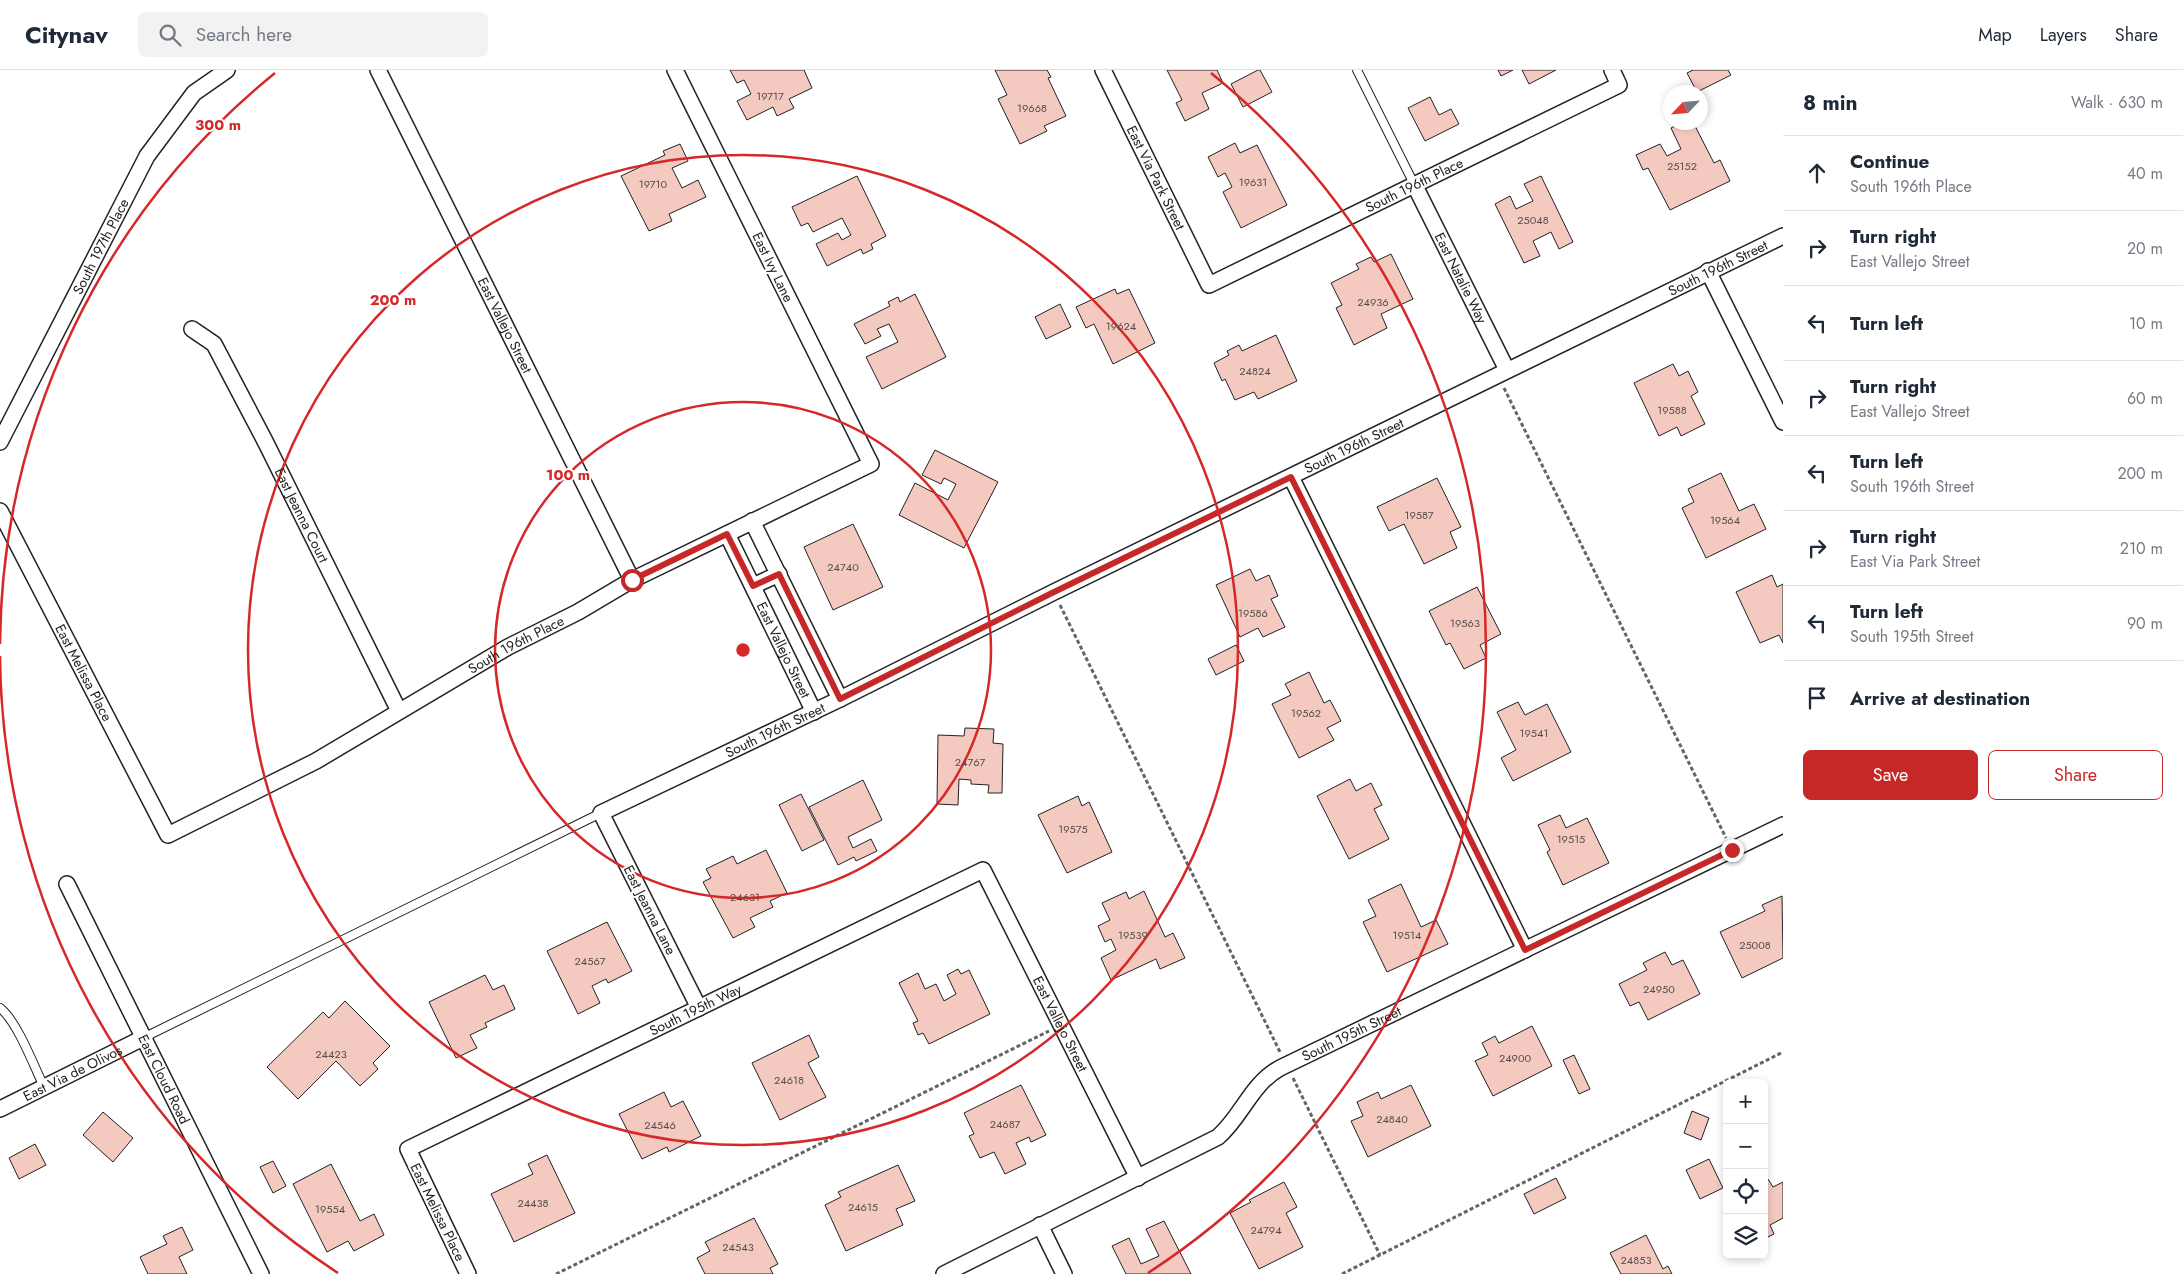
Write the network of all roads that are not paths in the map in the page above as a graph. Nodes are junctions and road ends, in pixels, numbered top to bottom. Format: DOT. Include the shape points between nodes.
graph roads {
  1 [pos="227,70"];
  2 [pos="378,70"];
  3 [pos="675,70"];
  4 [pos="1103,70"];
  5 [pos="1357,70"];
  6 [pos="1612,70"];
  7 [pos="1414,184"];
  8 [pos="1783,236"];
  9 [pos="1708,272"];
  10 [pos="1208,285"];
  11 [pos="192,330"];
  12 [pos="1503,373"];
  13 [pos="1783,422"];
  14 [pos="0,442"];
  15 [pos="871,464"];
  16 [pos="1291,477"];
  17 [pos="0,511"];
  18 [pos="752,522"];
  19 [pos="727,534"];
  20 [pos="779,574"];
  21 [pos="632,580"];
  22 [pos="753,586"];
  23 [pos="840,699"];
  24 [pos="398,711"];
  25 [pos="814,712"];
  26 [pos="602,813"];
  27 [pos="1783,825"];
  28 [pos="168,835"];
  29 [pos="983,870"];
  30 [pos="67,884"];
  31 [pos="1525,950"];
  32 [pos="0,1008"];
  33 [pos="699,1008"];
  34 [pos="144,1037"];
  35 [pos="44,1087"];
  36 [pos="0,1109"];
  37 [pos="408,1149"];
  38 [pos="1138,1178"];
  39 [pos="1040,1225"];
  40 [pos="261,1274"];
  41 [pos="468,1274"];
  42 [pos="944,1274"];
  43 [pos="1064,1274"];
  1 -- 14 [label="street, South 197th Place" via="194,93 147,156"];
  2 -- 21 [label="street, East Vallejo Street"];
  3 -- 15 [label="street, East Ivy Lane"];
  4 -- 10 [label="street, East Via Park Street"];
  5 -- 7 [label="lane"];
  6 -- 7 [label="street, South 196th Place" via="1619,85"];
  7 -- 10 [label="street, South 196th Place"];
  7 -- 12 [label="street, East Natalie Way"];
  8 -- 9 [label="street, South 196th Street"];
  9 -- 12 [label="street, South 196th Street"];
  9 -- 13 [label="street"];
  11 -- 24 [label="street, East Jeanna Court" via="214,344 271,452"];
  12 -- 16 [label="street, South 196th Street"];
  15 -- 18 [label="street, South 196th Place"];
  16 -- 23 [label="street, South 196th Street"];
  16 -- 31 [label="street"];
  17 -- 28 [label="street, East Melissa Place"];
  18 -- 19 [label="street, South 196th Place"];
  18 -- 20 [label="street, East Vallejo Street"];
  19 -- 21 [label="street, South 196th Place"];
  19 -- 22 [label="street, East Vallejo Street"];
  20 -- 22 [label="street"];
  20 -- 23 [label="street, East Vallejo Street"];
  21 -- 24 [label="street, South 196th Place"];
  22 -- 25 [label="street, East Vallejo Street"];
  23 -- 25 [label="street, South 196th Street"];
  24 -- 28 [label="street, South 196th Place" via="316,761"];
  25 -- 26 [label="street, South 196th Street"];
  26 -- 33 [label="street, East Jeanna Lane"];
  26 -- 34 [label="lane"];
  27 -- 31 [label="street, South 195th Street"];
  29 -- 33 [label="street, South 195th Way"];
  29 -- 38 [label="street, East Vallejo Street"];
  30 -- 34 [label="street, East Cloud Road"];
  31 -- 38 [label="street, South 195th Street" via="1266,1076 1231,1125 1218,1137"];
  32 -- 35 [label="lane" via="14,1026"];
  33 -- 37 [label="street, South 195th Way"];
  34 -- 35 [label="street, East Via de Olivos"];
  34 -- 40 [label="street, East Cloud Road"];
  35 -- 36 [label="street, East Via de Olivos"];
  37 -- 41 [label="street, East Melissa Place"];
  38 -- 39 [label="street, South 195th Street"];
  39 -- 42 [label="street, South 195th Street"];
  39 -- 43 [label="street"];
}
